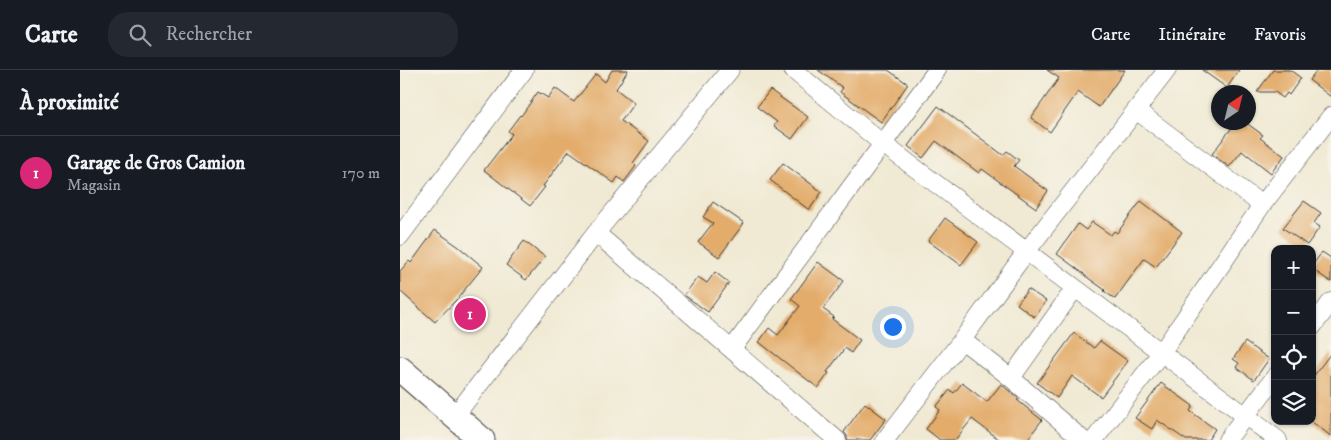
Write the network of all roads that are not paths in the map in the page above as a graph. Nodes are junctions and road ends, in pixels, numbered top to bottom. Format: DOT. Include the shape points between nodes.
graph roads {
  1 [pos="524,70"];
  2 [pos="730,70"];
  3 [pos="793,70"];
  4 [pos="937,70"];
  5 [pos="1167,70"];
  6 [pos="1136,110"];
  7 [pos="1331,116"];
  8 [pos="883,144"];
  9 [pos="1262,205"];
  10 [pos="596,233"];
  11 [pos="400,236"];
  12 [pos="1026,252"];
  13 [pos="1075,288"];
  14 [pos="1331,302"];
  15 [pos="1316,322"];
  16 [pos="962,340"];
  17 [pos="732,349"];
  18 [pos="1161,353"];
  19 [pos="400,369"];
  20 [pos="1011,378"];
  21 [pos="1273,380"];
  22 [pos="1246,416"];
  23 [pos="454,417"];
  24 [pos="482,440"];
  25 [pos="837,440"];
  26 [pos="885,440"];
  27 [pos="1083,440"];
  28 [pos="1094,440"];
  29 [pos="1227,440"];
  30 [pos="1278,440"];
  1 -- 11 [label="street"];
  2 -- 10 [label="street"];
  3 -- 8 [label="street"];
  4 -- 8 [label="street"];
  5 -- 6 [label="street"];
  6 -- 9 [label="street"];
  6 -- 12 [label="street"];
  7 -- 9 [label="street"];
  8 -- 12 [label="street"];
  8 -- 17 [label="street"];
  9 -- 18 [label="street"];
  10 -- 17 [label="street"];
  10 -- 23 [label="street"];
  12 -- 13 [label="street"];
  12 -- 16 [label="street"];
  13 -- 18 [label="street"];
  13 -- 20 [label="street"];
  14 -- 15 [label="street"];
  16 -- 20 [label="street"];
  16 -- 26 [label="street"];
  17 -- 25 [label="street"];
  18 -- 22 [label="street"];
  18 -- 28 [label="street"];
  19 -- 23 [label="street"];
  20 -- 27 [label="street"];
  21 -- 22 [label="street"];
  22 -- 29 [label="street"];
  22 -- 30 [label="street"];
  23 -- 24 [label="street"];
}
